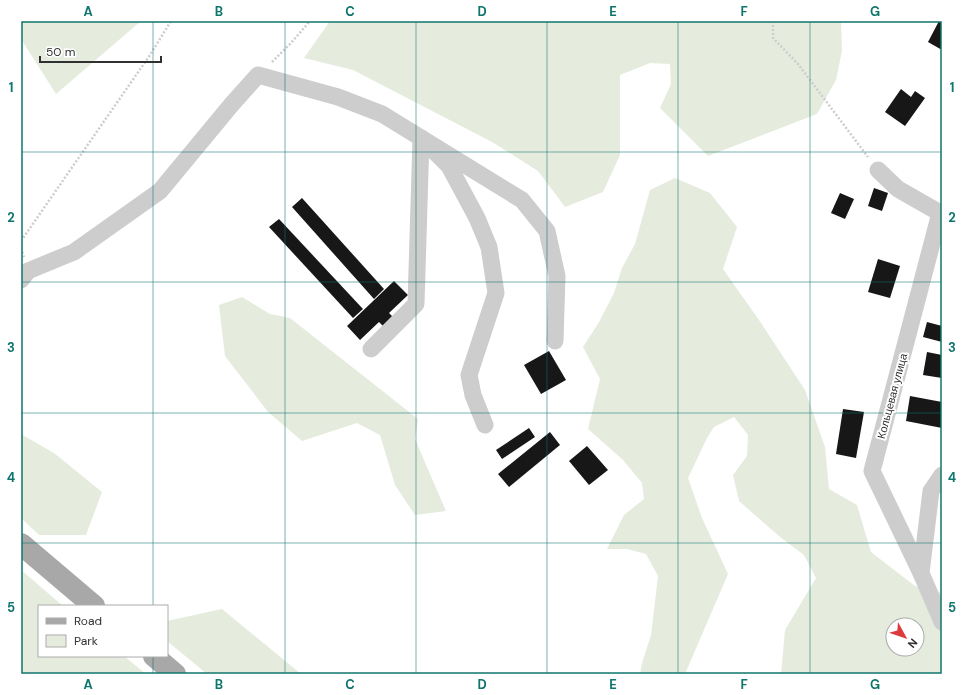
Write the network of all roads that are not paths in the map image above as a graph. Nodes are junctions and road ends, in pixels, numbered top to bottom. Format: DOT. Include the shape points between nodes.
graph roads {
  1 [pos="421,138"];
  2 [pos="878,170"];
  3 [pos="941,213"];
  4 [pos="21,280"];
  5 [pos="555,341"];
  6 [pos="371,349"];
  7 [pos="485,425"];
  8 [pos="942,475"];
  9 [pos="21,544"];
  10 [pos="921,573"];
  11 [pos="93,605"];
  12 [pos="942,622"];
  13 [pos="155,657"];
  14 [pos="175,674"];
  1 -- 4 [label="street" via="382,114 338,97 258,75 160,191 74,252 28,271"];
  1 -- 5 [label="street" via="522,200 547,231 557,276"];
  1 -- 6 [label="street" via="416,304"];
  1 -- 7 [label="street" via="449,166 477,218 489,247 496,293 469,375 473,395"];
  2 -- 3 [label="street" via="898,188"];
  3 -- 10 [label="street, Кольцевая улица" via="872,471"];
  8 -- 10 [label="street" via="932,491"];
  9 -- 11 [label="main road"];
  10 -- 12 [label="street, Кольцевая улица"];
  13 -- 14 [label="main road"];
}
